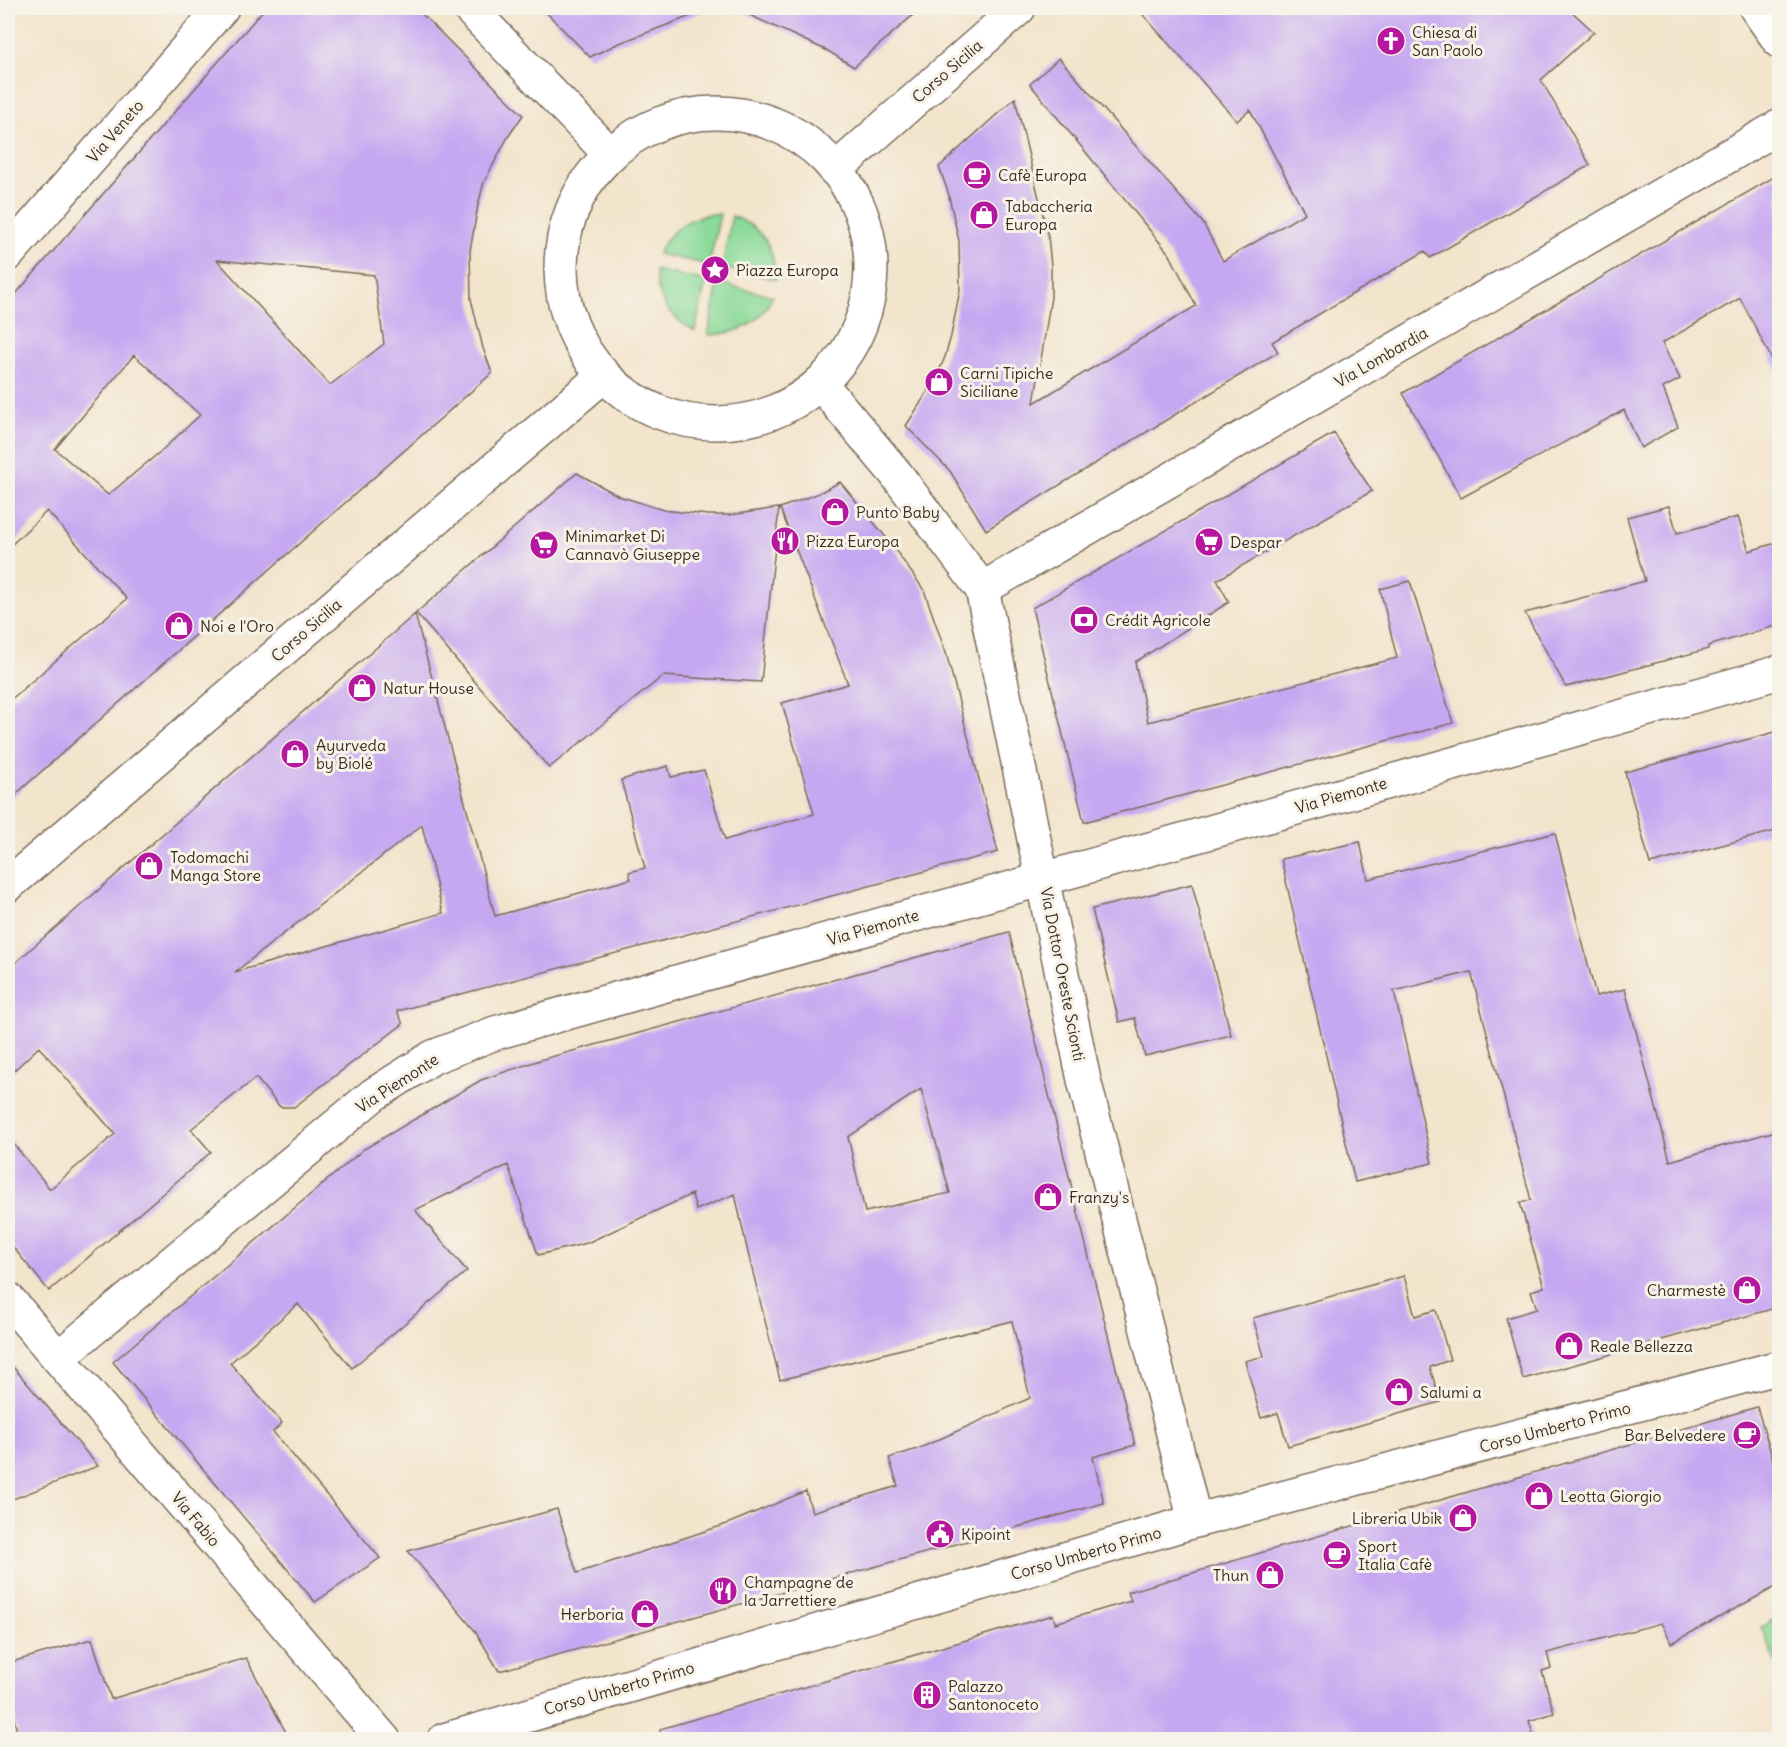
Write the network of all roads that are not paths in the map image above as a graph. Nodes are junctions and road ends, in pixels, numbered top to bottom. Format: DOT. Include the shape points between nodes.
graph roads {
  1 [pos="222,8"];
  2 [pos="470,8"];
  3 [pos="1019,8"];
  4 [pos="1756,8"];
  5 [pos="1779,42"];
  6 [pos="1779,126"];
  7 [pos="610,154"];
  8 [pos="836,170"];
  9 [pos="8,254"];
  10 [pos="603,375"];
  11 [pos="820,383"];
  12 [pos="982,589"];
  13 [pos="1779,672"];
  14 [pos="1043,879"];
  15 [pos="8,885"];
  16 [pos="8,1299"];
  17 [pos="58,1358"];
  18 [pos="1779,1367"];
  19 [pos="1195,1521"];
  20 [pos="384,1740"];
  21 [pos="444,1740"];
  1 -- 9 [label="street, Via Veneto"];
  2 -- 7 [label="street"];
  3 -- 8 [label="street, Corso Sicilia"];
  4 -- 5 [label="street"];
  6 -- 12 [label="street, Via Lombardia"];
  7 -- 8 [label="street" via="644,130 683,116 726,113 767,121 804,141"];
  7 -- 10 [label="street" via="584,185 567,223 560,263 565,304 579,342"];
  8 -- 11 [label="street" via="854,198 866,229 868,296 859,328 848,348"];
  10 -- 11 [label="street" via="635,400 671,417 711,423 750,420 770,413 788,406"];
  10 -- 15 [label="street, Corso Sicilia"];
  11 -- 12 [label="street, Via Dottor Oreste Scionti"];
  12 -- 14 [label="street, Via Dottor Oreste Scionti"];
  13 -- 14 [label="street, Via Piemonte"];
  14 -- 17 [label="street, Via Piemonte" via="495,1033 433,1057 373,1095"];
  14 -- 19 [label="street, Via Dottor Oreste Scionti" via="1084,1080"];
  16 -- 17 [label="street, Via Fabio"];
  17 -- 20 [label="street, Via Fabio"];
  18 -- 19 [label="street, Corso Umberto Primo"];
  19 -- 21 [label="street, Corso Umberto Primo"];
}
